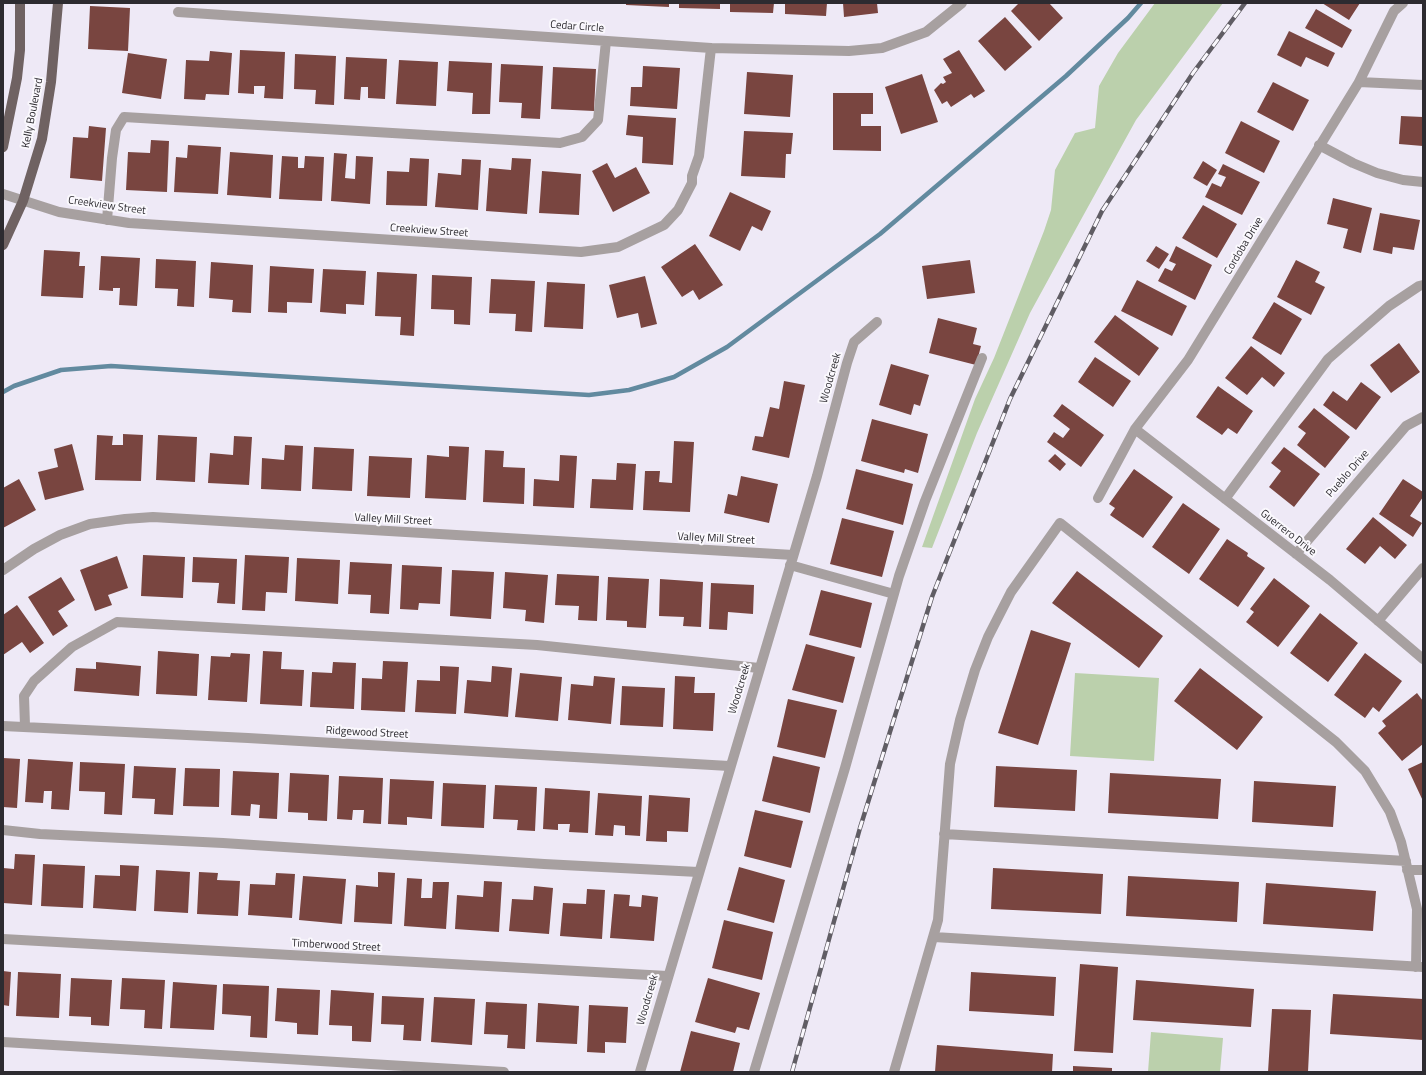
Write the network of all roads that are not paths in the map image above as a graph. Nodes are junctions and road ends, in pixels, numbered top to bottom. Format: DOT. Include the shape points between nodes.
graph roads {
  1 [pos="20,3"];
  2 [pos="58,3"];
  3 [pos="962,3"];
  4 [pos="1403,3"];
  5 [pos="178,12"];
  6 [pos="606,41"];
  7 [pos="711,48"];
  8 [pos="1359,82"];
  9 [pos="1423,85"];
  10 [pos="1319,145"];
  11 [pos="3,147"];
  12 [pos="1423,182"];
  13 [pos="3,194"];
  14 [pos="22,201"];
  15 [pos="107,220"];
  16 [pos="3,245"];
  17 [pos="1423,285"];
  18 [pos="877,322"];
  19 [pos="982,358"];
  20 [pos="1423,417"];
  21 [pos="1135,429"];
  22 [pos="1098,498"];
  23 [pos="1225,499"];
  24 [pos="1296,554"];
  25 [pos="791,560"];
  26 [pos="1423,568"];
  27 [pos="3,570"];
  28 [pos="894,594"];
  29 [pos="1378,620"];
  30 [pos="1423,659"];
  31 [pos="759,668"];
  32 [pos="3,726"];
  33 [pos="25,726"];
  34 [pos="729,766"];
  35 [pos="3,830"];
  36 [pos="944,834"];
  37 [pos="1406,865"];
  38 [pos="1423,870"];
  39 [pos="698,872"];
  40 [pos="934,937"];
  41 [pos="3,939"];
  42 [pos="1419,967"];
  43 [pos="667,976"];
  44 [pos="3,1042"];
  45 [pos="504,1072"];
  46 [pos="640,1072"];
  47 [pos="754,1072"];
  48 [pos="894,1072"];
  1 -- 11 [label="main road, Kelly Boulevard" via="18,78"];
  2 -- 14 [label="main road, Kelly Boulevard" via="52,82 42,139"];
  3 -- 7 [label="street, Cedar Circle" via="926,32 882,48 849,51"];
  4 -- 8 [label="street, Cordoba Drive" via="1394,11"];
  5 -- 6 [label="street, Cedar Circle"];
  6 -- 7 [label="street, Cedar Circle"];
  6 -- 15 [label="street" via="598,120 582,137 560,143 124,118 116,130"];
  7 -- 15 [label="street, Creekview Street" via="699,156 692,183 678,210 664,225 618,247 581,252 520,249"];
  8 -- 9 [label="street"];
  8 -- 10 [label="street, Cordoba Drive"];
  10 -- 12 [label="street" via="1353,164 1377,173"];
  10 -- 21 [label="street, Cordoba Drive" via="1188,360"];
  13 -- 14 [label="street, Creekview Street"];
  14 -- 15 [label="street, Creekview Street" via="59,212"];
  14 -- 16 [label="main road, Kelly Boulevard"];
  17 -- 23 [label="street" via="1388,306 1328,359"];
  18 -- 25 [label="street, Woodcreek" via="854,342"];
  19 -- 28 [label="street" via="925,501"];
  20 -- 24 [label="street, Pueblo Drive" via="1406,426"];
  21 -- 22 [label="street, Cordoba Drive"];
  21 -- 23 [label="street, Guerrero Drive"];
  23 -- 24 [label="street, Guerrero Drive"];
  24 -- 29 [label="street, Guerrero Drive"];
  25 -- 27 [label="street, Valley Mill Street" via="153,518 90,524 60,535"];
  25 -- 28 [label="street, Valley Mill Street"];
  25 -- 31 [label="street, Woodcreek"];
  26 -- 29 [label="street"];
  28 -- 47 [label="street"];
  29 -- 30 [label="street, Guerrero Drive"];
  31 -- 33 [label="street" via="537,645 117,622 72,647 34,681 24,696"];
  31 -- 34 [label="street, Woodcreek"];
  32 -- 33 [label="street, Ridgewood Street"];
  33 -- 34 [label="street, Ridgewood Street"];
  34 -- 39 [label="street, Woodcreek"];
  35 -- 39 [label="street"];
  36 -- 37 [label="street"];
  36 -- 37 [label="street" via="950,764 974,670 1011,592 1060,523 1336,742 1365,771 1390,812"];
  36 -- 40 [label="street" via="938,920"];
  37 -- 38 [label="street"];
  37 -- 42 [label="street" via="1417,909"];
  39 -- 43 [label="street, Woodcreek"];
  40 -- 42 [label="street"];
  40 -- 48 [label="street"];
  41 -- 43 [label="street, Timberwood Street"];
  43 -- 46 [label="street, Woodcreek"];
  44 -- 45 [label="street"];
}
